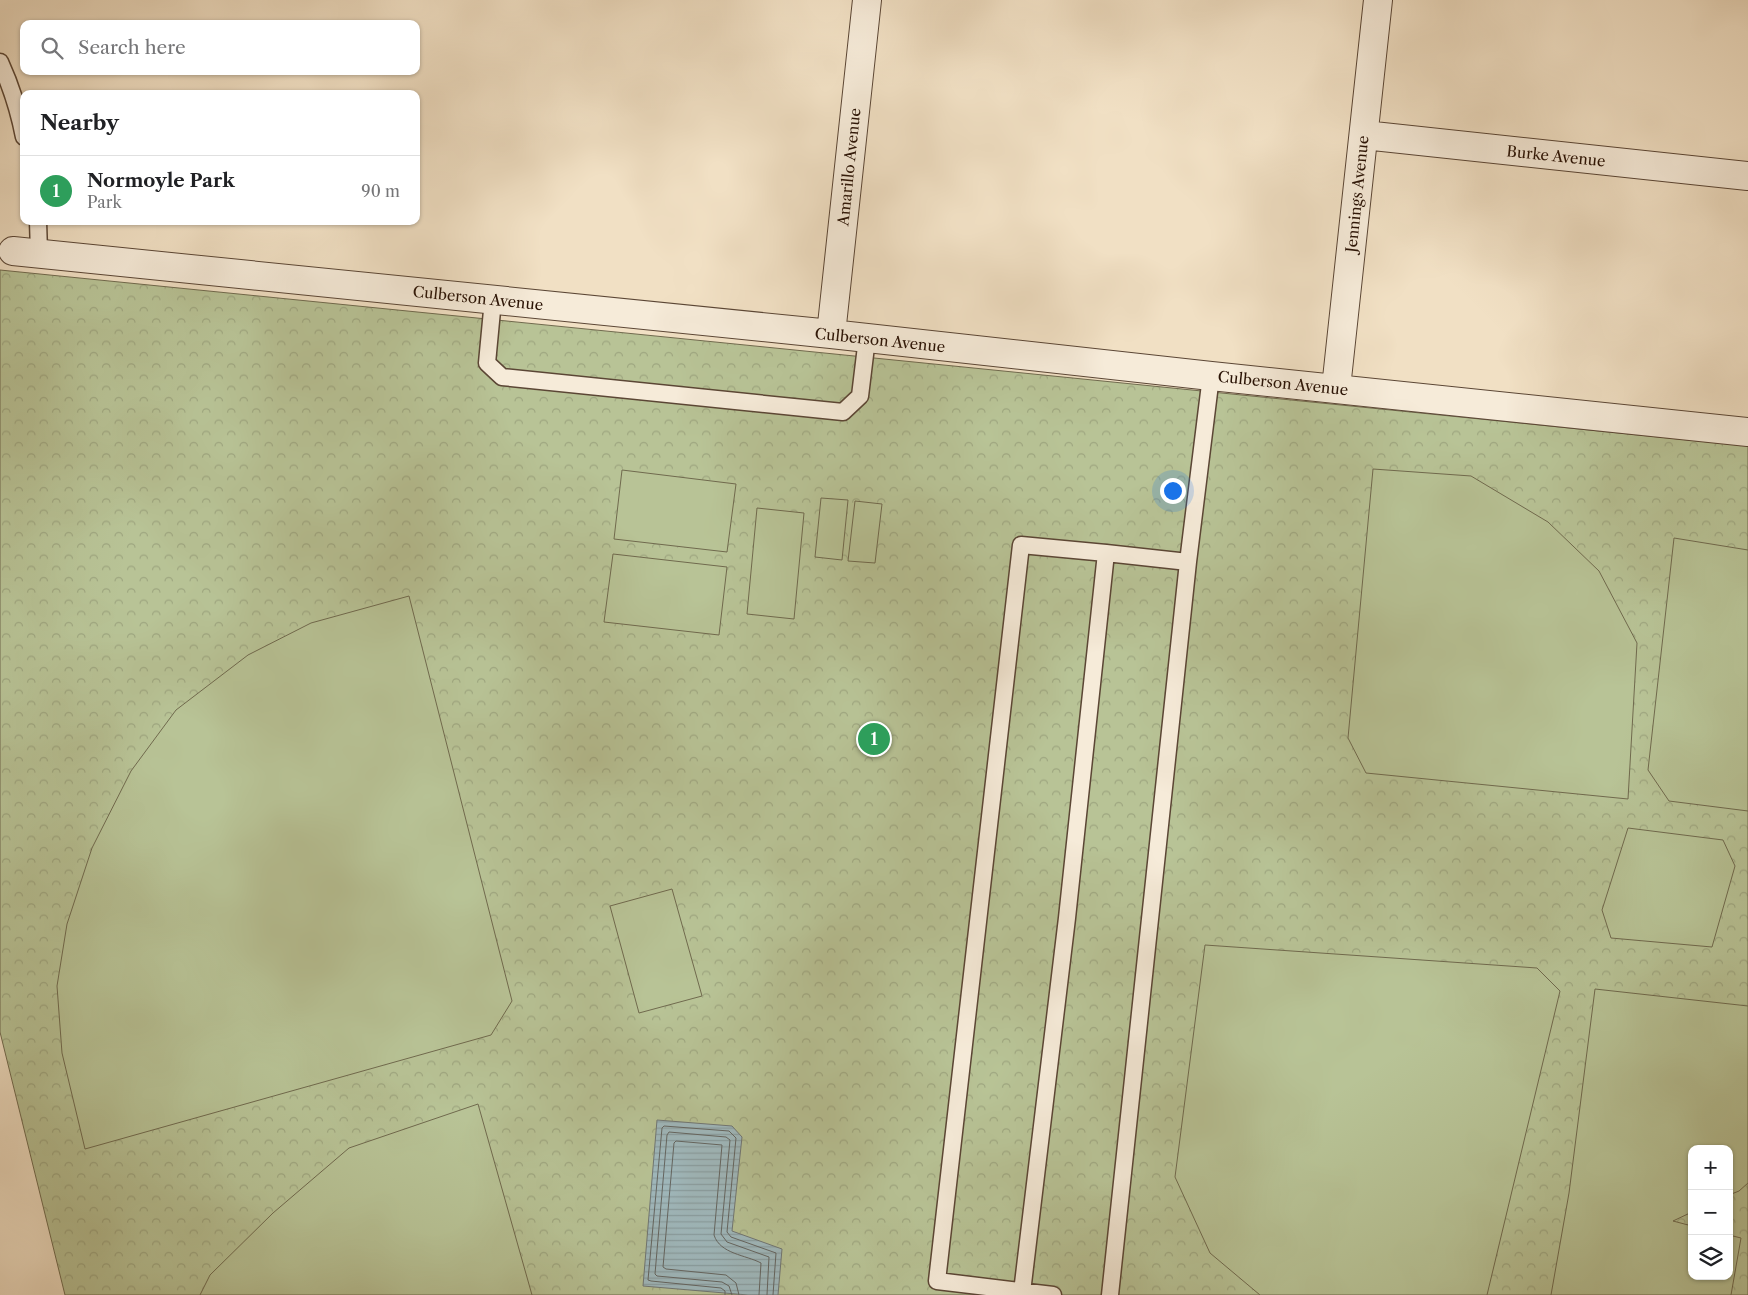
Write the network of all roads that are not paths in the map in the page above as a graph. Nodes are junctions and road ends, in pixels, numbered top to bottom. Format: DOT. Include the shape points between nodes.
graph roads {
  1 [pos="867,0"];
  2 [pos="1378,0"];
  3 [pos="0,62"];
  4 [pos="20,117"];
  5 [pos="1364,135"];
  6 [pos="1748,176"];
  7 [pos="36,225"];
  8 [pos="26,252"];
  9 [pos="493,300"];
  10 [pos="831,334"];
  11 [pos="867,338"];
  12 [pos="1211,376"];
  13 [pos="1336,388"];
  14 [pos="1748,432"];
  15 [pos="1106,553"];
  16 [pos="1188,562"];
  17 [pos="1022,1292"];
  18 [pos="1053,1295"];
  19 [pos="1110,1295"];
  1 -- 10 [label="street, Amarillo Avenue"];
  2 -- 5 [label="street, Jennings Avenue"];
  3 -- 4 [label="lane"];
  5 -- 6 [label="street, Burke Avenue"];
  5 -- 13 [label="street, Jennings Avenue"];
  7 -- 8 [label="lane"];
  8 -- 9 [label="street, Culberson Avenue"];
  9 -- 10 [label="street, Culberson Avenue"];
  9 -- 11 [label="lane" via="487,363 502,377 843,412 860,396"];
  10 -- 11 [label="street, Culberson Avenue"];
  11 -- 12 [label="street, Culberson Avenue"];
  12 -- 13 [label="street, Culberson Avenue"];
  12 -- 16 [label="lane"];
  13 -- 14 [label="street, Culberson Avenue"];
  15 -- 16 [label="lane"];
  15 -- 17 [label="lane"];
  15 -- 17 [label="lane" via="1020,546 937,1281"];
  16 -- 19 [label="lane"];
  17 -- 18 [label="lane"];
}
